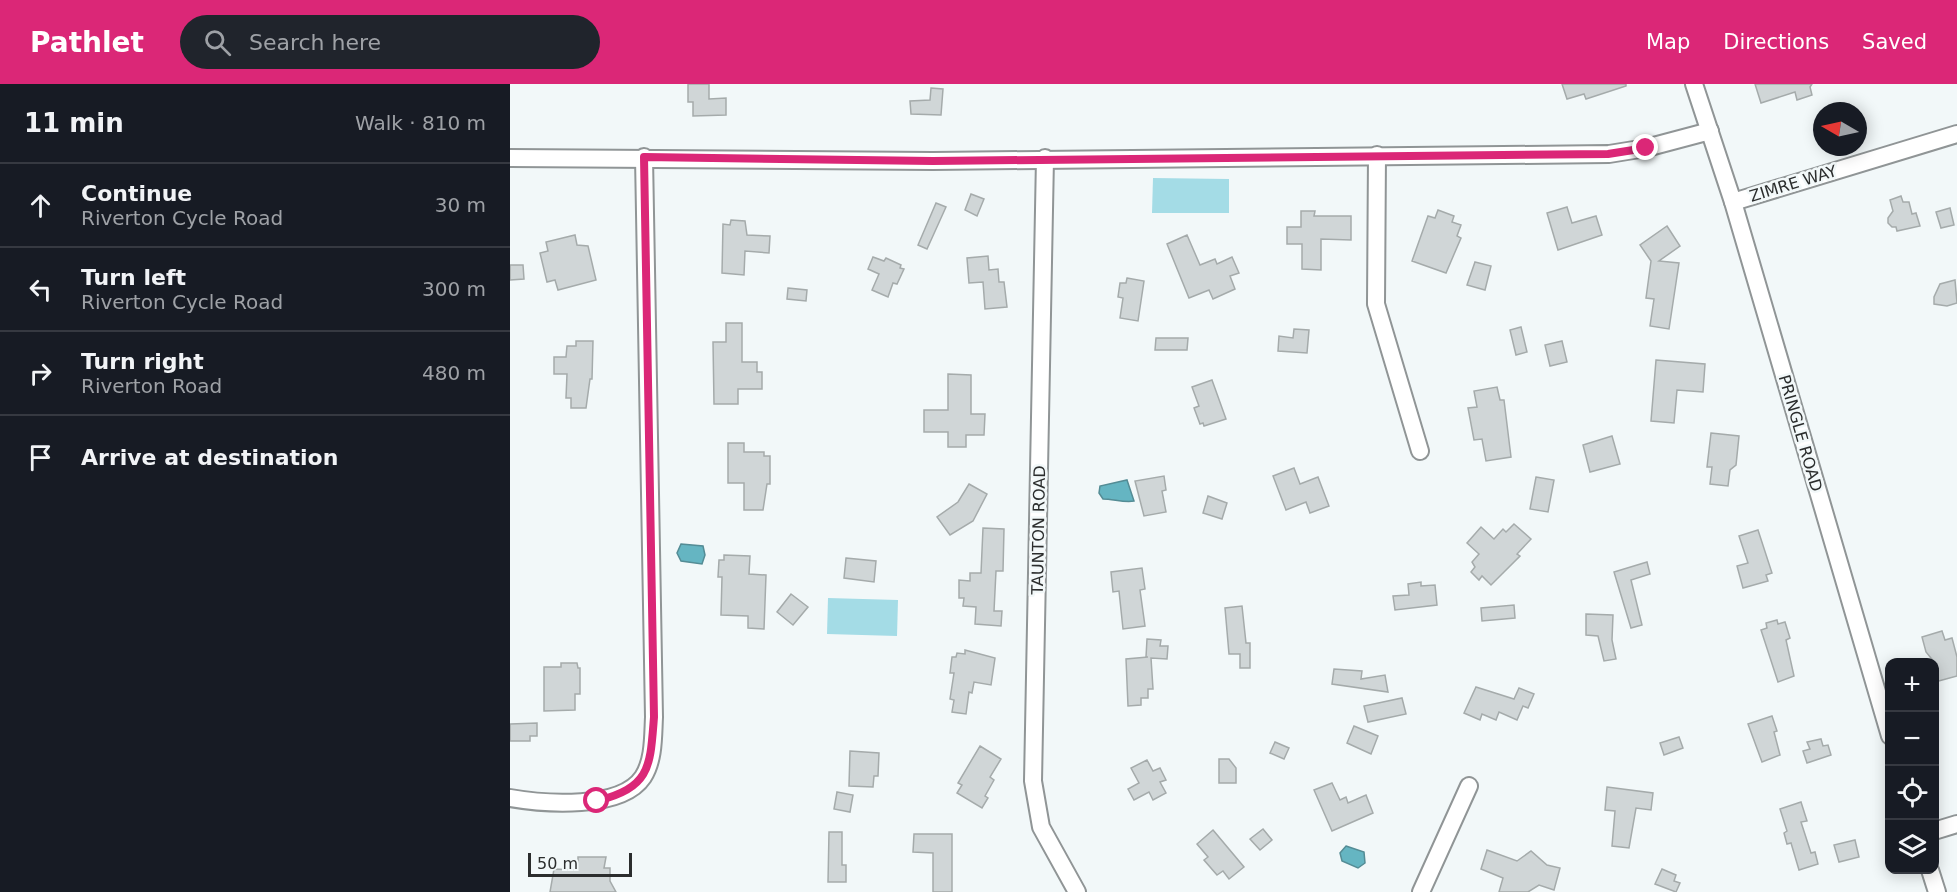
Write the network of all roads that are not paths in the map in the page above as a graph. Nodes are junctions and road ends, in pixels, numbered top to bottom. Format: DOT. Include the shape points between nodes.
graph roads {
  1 [pos="1694,84"];
  2 [pos="1710,131"];
  3 [pos="1957,134"];
  4 [pos="1377,155"];
  5 [pos="644,157"];
  6 [pos="510,158"];
  7 [pos="1045,158"];
  8 [pos="1733,202"];
  9 [pos="1420,451"];
  10 [pos="1885,719"];
  11 [pos="1469,786"];
  12 [pos="510,798"];
  13 [pos="1957,824"];
  14 [pos="1939,830"];
  15 [pos="1931,874"];
  16 [pos="1077,892"];
  17 [pos="1421,892"];
  18 [pos="1937,892"];
  1 -- 2 [label="street, PRINGLE ROAD"];
  2 -- 4 [label="street" via="1608,154"];
  2 -- 8 [label="street, PRINGLE ROAD"];
  3 -- 8 [label="street, ZIMRE WAY"];
  4 -- 7 [label="street"];
  4 -- 9 [label="street" via="1376,304"];
  5 -- 6 [label="street"];
  5 -- 7 [label="street" via="922,161"];
  5 -- 12 [label="street" via="654,717 651,755 643,777 623,794 597,801 532,802"];
  7 -- 16 [label="street, TAUNTON ROAD" via="1033,781 1041,827"];
  8 -- 10 [label="street, PRINGLE ROAD"];
  11 -- 17 [label="street"];
  13 -- 14 [label="street"];
  15 -- 18 [label="street"];
}
